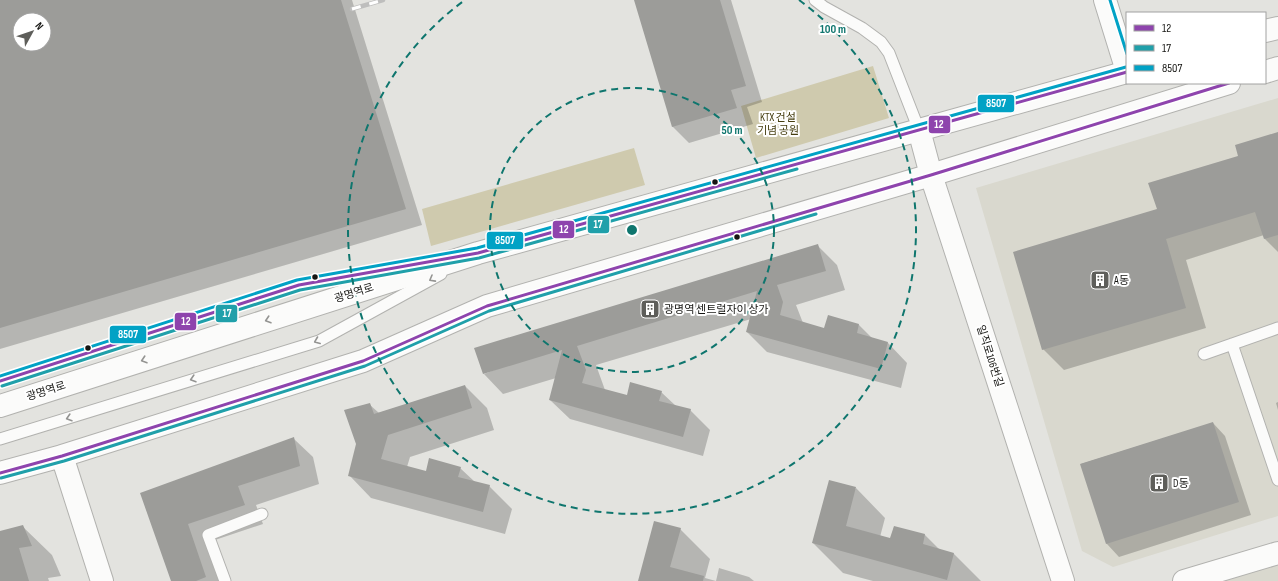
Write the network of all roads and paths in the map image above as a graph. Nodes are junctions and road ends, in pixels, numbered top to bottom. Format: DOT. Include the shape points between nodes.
graph roads {
  1 [pos="815,0"];
  2 [pos="1105,0"];
  3 [pos="1278,28"];
  4 [pos="1266,31"];
  5 [pos="1278,68"];
  6 [pos="1126,69"];
  7 [pos="1126,72"];
  8 [pos="1266,72"];
  9 [pos="1226,84"];
  10 [pos="919,130"];
  11 [pos="931,174"];
  12 [pos="478,253"];
  13 [pos="1278,328"];
  14 [pos="1232,344"];
  15 [pos="1204,354"];
  16 [pos="0,381"];
  17 [pos="0,406"];
  18 [pos="0,439"];
  19 [pos="62,456"];
  20 [pos="0,473"];
  21 [pos="1278,480"];
  22 [pos="262,514"];
  23 [pos="1278,553"];
  24 [pos="102,581"];
  25 [pos="225,581"];
  26 [pos="1063,581"];
  27 [pos="1184,581"];
  1 -- 10 [label="lane" via="862,28 881,42 890,53"];
  2 -- 6 [label="street"];
  3 -- 4 [label="street"];
  5 -- 8 [label="street"];
  7 -- 10 [label="street, 광명역로"];
  9 -- 11 [label="street"];
  10 -- 11 [label="street, 일직로106번길"];
  10 -- 12 [label="street, 광명역로"];
  11 -- 19 [label="street" via="487,306 363,361"];
  11 -- 26 [label="street, 일직로106번길"];
  12 -- 16 [label="lane" via="299,285"];
  12 -- 17 [label="street, 광명역로, one-way"];
  12 -- 18 [label="lane, one-way" via="319,341"];
  13 -- 14 [label="lane"];
  14 -- 15 [label="lane"];
  14 -- 21 [label="lane"];
  19 -- 20 [label="street"];
  19 -- 24 [label="street"];
  22 -- 25 [label="lane" via="208,535"];
  23 -- 27 [label="street"];
}
